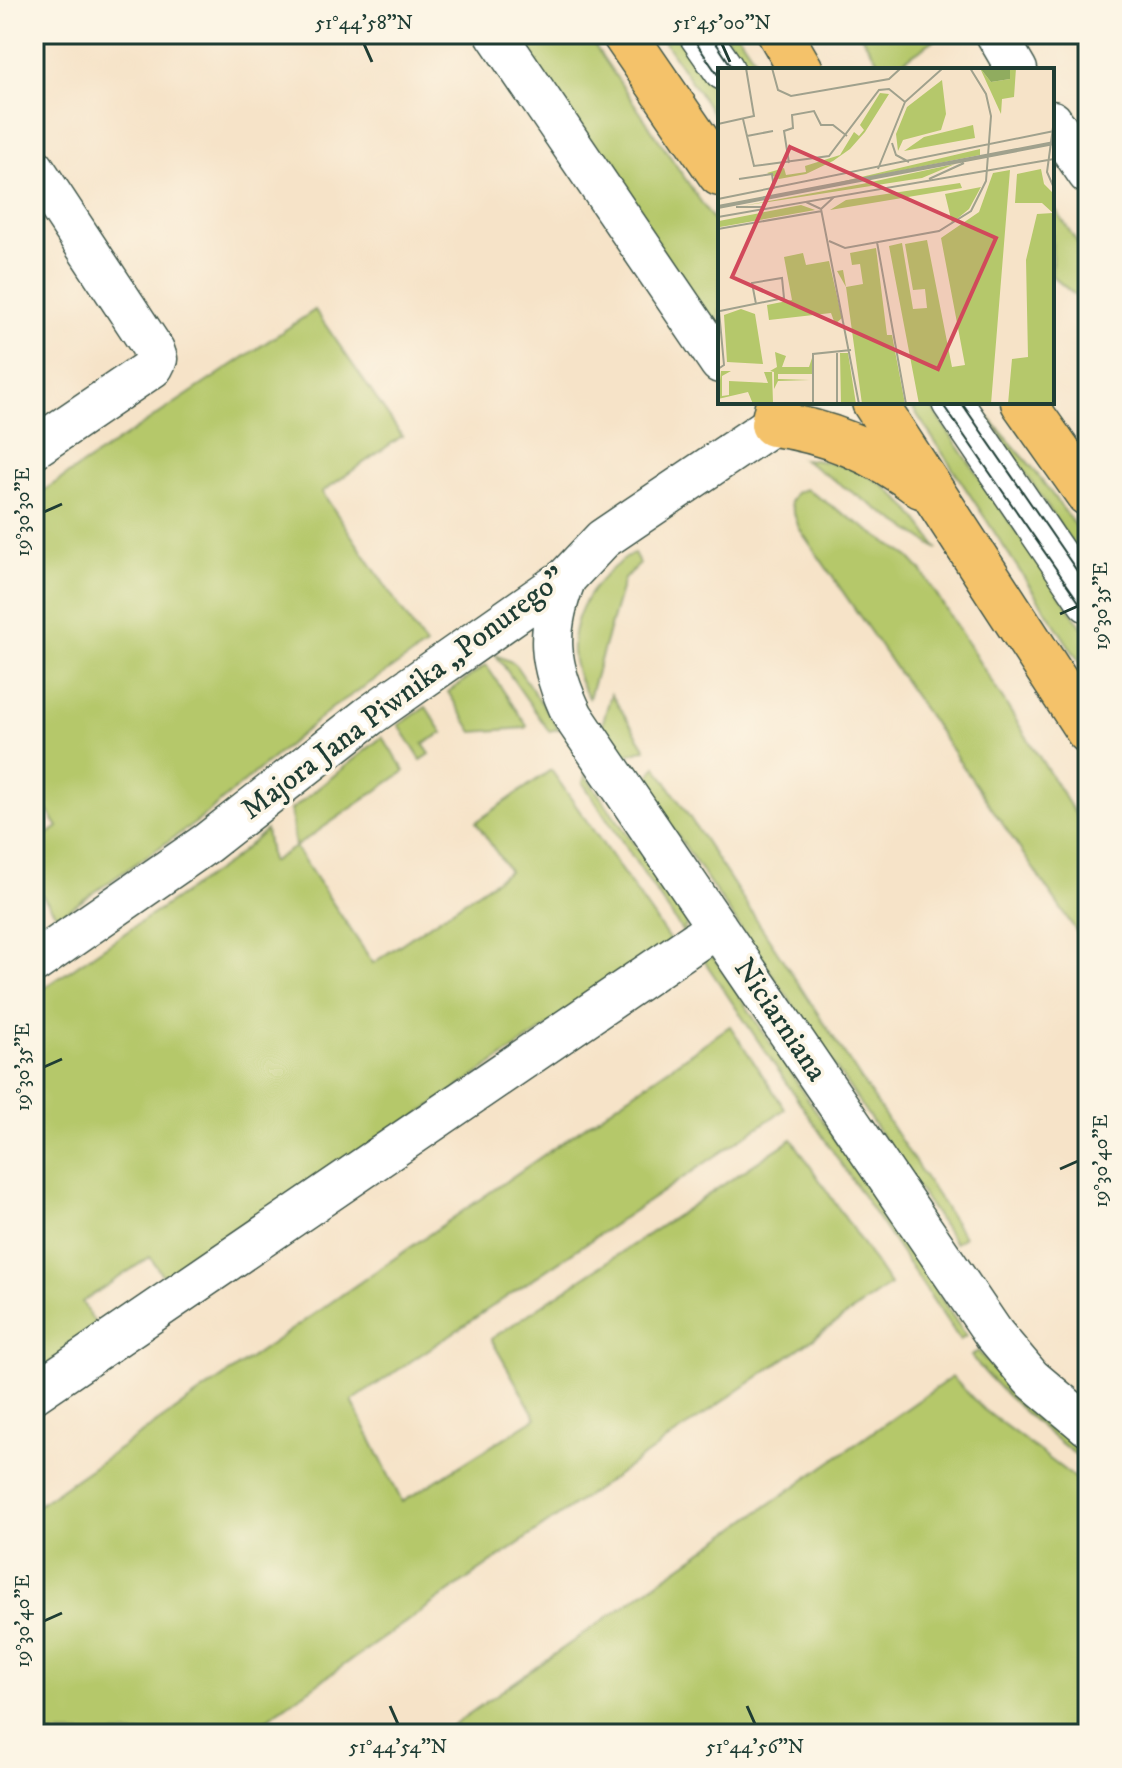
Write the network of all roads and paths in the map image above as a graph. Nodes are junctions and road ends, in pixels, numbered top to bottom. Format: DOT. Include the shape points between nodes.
graph roads {
  1 [pos="496,34"];
  2 [pos="624,34"];
  3 [pos="699,34"];
  4 [pos="780,34"];
  5 [pos="723,68"];
  6 [pos="800,68"];
  7 [pos="1054,124"];
  8 [pos="34,168"];
  9 [pos="718,171"];
  10 [pos="1088,174"];
  11 [pos="718,360"];
  12 [pos="875,404"];
  13 [pos="953,404"];
  14 [pos="1024,404"];
  15 [pos="766,414"];
  16 [pos="34,448"];
  17 [pos="1088,494"];
  18 [pos="942,502"];
  19 [pos="566,578"];
  20 [pos="1088,602"];
  21 [pos="1088,731"];
  22 [pos="717,927"];
  23 [pos="34,963"];
  24 [pos="34,1393"];
  25 [pos="1088,1426"];
  1 -- 11 [label="street"];
  2 -- 9 [label="main road"];
  3 -- 5 [label="street"];
  4 -- 6 [label="main road"];
  7 -- 10 [label="street"];
  8 -- 16 [label="street" via="157,359 153,367"];
  12 -- 18 [label="main road"];
  13 -- 20 [label="street"];
  14 -- 17 [label="main road"];
  15 -- 18 [label="main road" via="847,442 896,468"];
  15 -- 19 [label="street, Majora Jana Piwnika „Ponurego”" via="603,539"];
  18 -- 21 [label="main road"];
  19 -- 22 [label="street, Niciarniana" via="554,610 552,635 558,684 573,716"];
  19 -- 23 [label="street, Majora Jana Piwnika „Ponurego”" via="369,716 207,843"];
  22 -- 24 [label="street"];
  22 -- 25 [label="street, Niciarniana" via="994,1334 1031,1378"];
}
